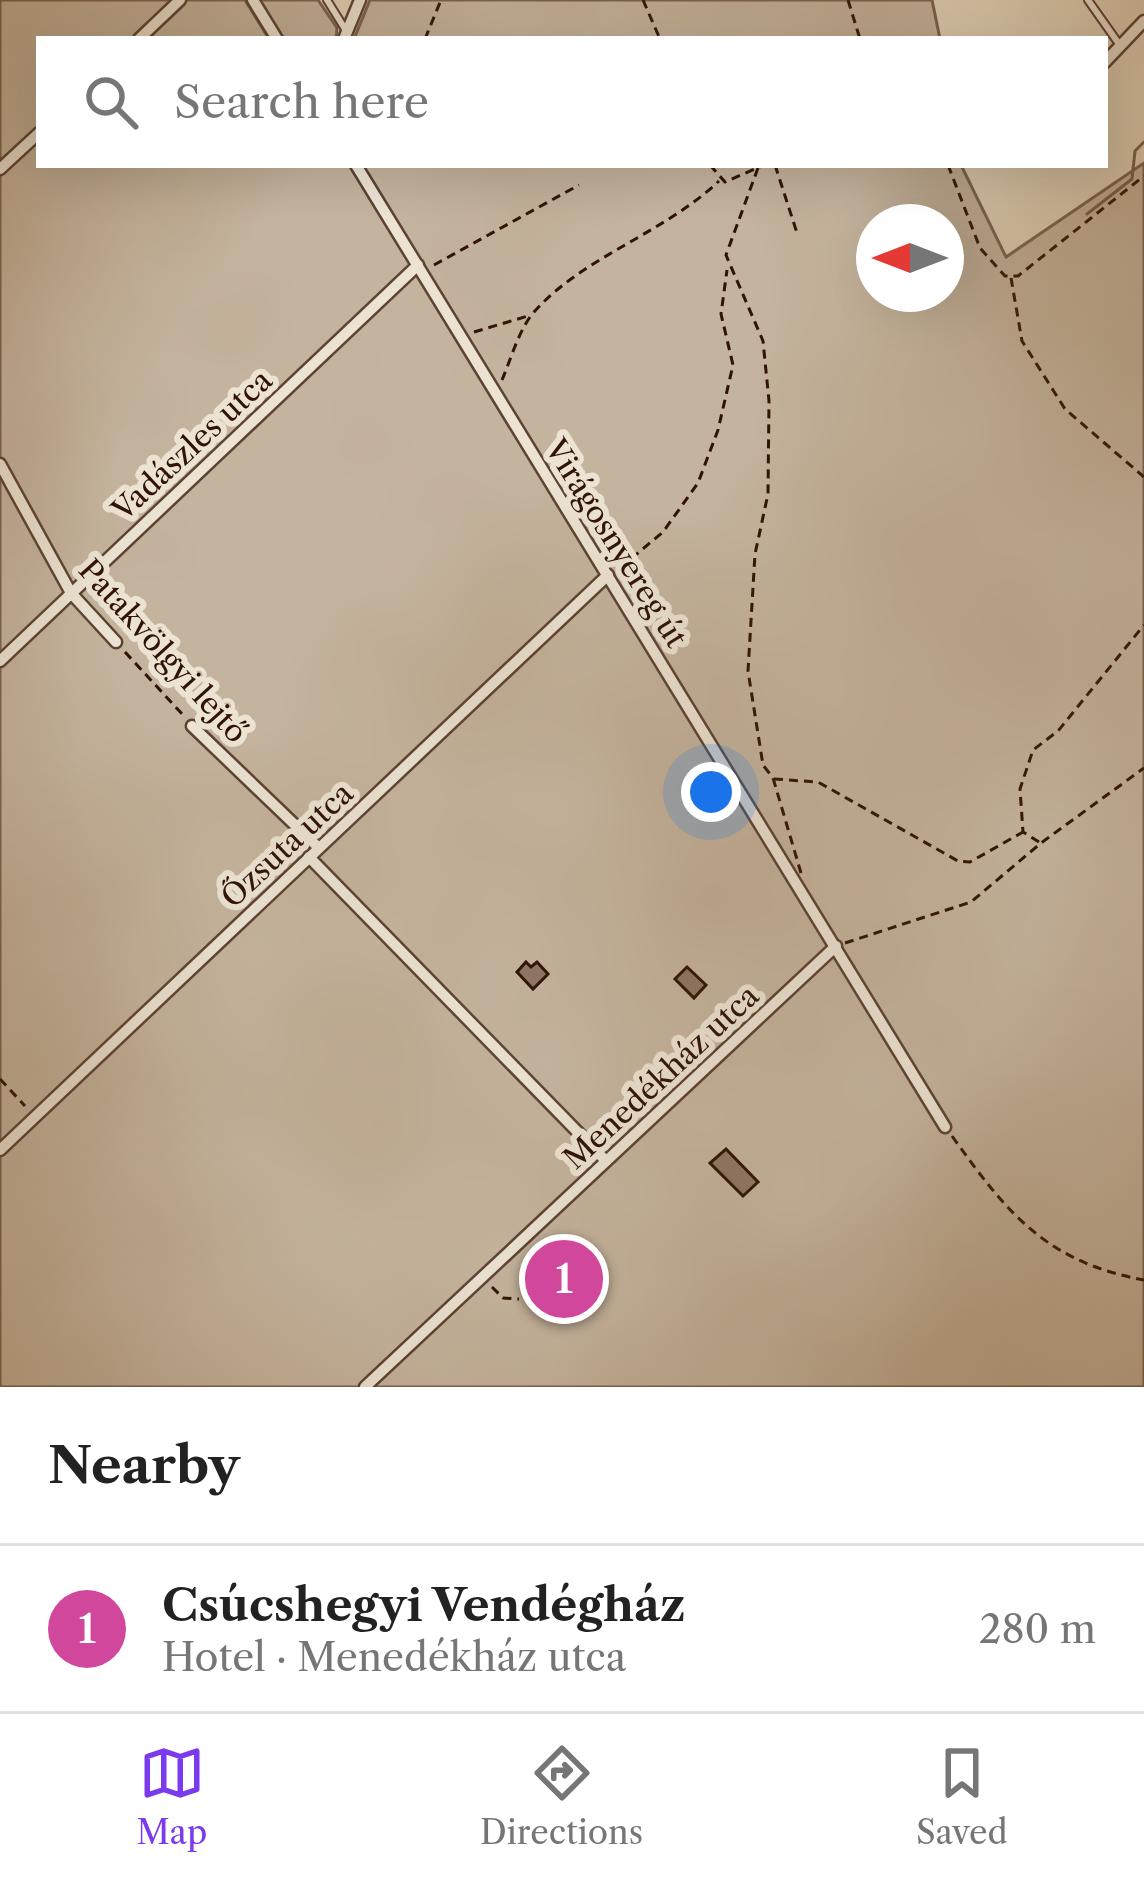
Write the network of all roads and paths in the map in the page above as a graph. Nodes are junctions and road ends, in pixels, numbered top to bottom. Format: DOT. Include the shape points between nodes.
graph roads {
  1 [pos="180,0"];
  2 [pos="253,0"];
  3 [pos="327,0"];
  4 [pos="360,0"];
  5 [pos="441,0"];
  6 [pos="643,0"];
  7 [pos="848,0"];
  8 [pos="1088,0"];
  9 [pos="1144,21"];
  10 [pos="142,36"];
  11 [pos="276,36"];
  12 [pos="345,36"];
  13 [pos="426,36"];
  14 [pos="659,36"];
  15 [pos="859,36"];
  16 [pos="1121,46"];
  17 [pos="1108,59"];
  18 [pos="36,136"];
  19 [pos="358,168"];
  20 [pos="712,168"];
  21 [pos="776,168"];
  22 [pos="950,168"];
  23 [pos="758,169"];
  24 [pos="0,170"];
  25 [pos="1144,176"];
  26 [pos="719,181"];
  27 [pos="579,185"];
  28 [pos="798,236"];
  29 [pos="728,266"];
  30 [pos="420,268"];
  31 [pos="1010,276"];
  32 [pos="531,315"];
  33 [pos="460,336"];
  34 [pos="496,394"];
  35 [pos="0,464"];
  36 [pos="1144,477"];
  37 [pos="608,575"];
  38 [pos="71,593"];
  39 [pos="1144,625"];
  40 [pos="116,642"];
  41 [pos="0,661"];
  42 [pos="193,726"];
  43 [pos="1144,768"];
  44 [pos="772,778"];
  45 [pos="1024,832"];
  46 [pos="1041,843"];
  47 [pos="314,853"];
  48 [pos="799,886"];
  49 [pos="836,946"];
  50 [pos="0,1079"];
  51 [pos="35,1117"];
  52 [pos="945,1127"];
  53 [pos="0,1150"];
  54 [pos="606,1161"];
  55 [pos="553,1274"];
  56 [pos="531,1275"];
  57 [pos="482,1277"];
  58 [pos="1144,1280"];
  59 [pos="519,1299"];
  60 [pos="365,1387"];
  1 -- 10 [label="street"];
  2 -- 11 [label="street"];
  3 -- 12 [label="lane"];
  4 -- 12 [label="street"];
  5 -- 13 [label="path"];
  6 -- 14 [label="path"];
  7 -- 15 [label="path"];
  8 -- 16 [label="lane"];
  9 -- 16 [label="street"];
  16 -- 17 [label="street"];
  18 -- 24 [label="street"];
  19 -- 30 [label="street, Virágosnyereg út"];
  20 -- 26 [label="path"];
  21 -- 28 [label="path"];
  22 -- 31 [label="path" via="980,248"];
  23 -- 26 [label="path"];
  23 -- 29 [label="path" via="728,242"];
  25 -- 31 [label="path"];
  26 -- 32 [label="path" via="684,214 577,273"];
  27 -- 30 [label="path"];
  29 -- 37 [label="path" via="721,314 734,364 698,484 640,557"];
  29 -- 44 [label="path" via="763,341 769,401 768,494 747,645 763,765"];
  30 -- 33 [label="street, Virágosnyereg út"];
  30 -- 38 [label="street, Vadászles utca"];
  31 -- 36 [label="path" via="1022,341 1065,409"];
  32 -- 33 [label="path"];
  32 -- 34 [label="path"];
  33 -- 34 [label="street, Virágosnyereg út"];
  34 -- 37 [label="street, Virágosnyereg út"];
  35 -- 38 [label="street, Patakvölgyi lejtő"];
  37 -- 47 [label="street, Őzsuta utca"];
  37 -- 48 [label="street, Virágosnyereg út"];
  38 -- 40 [label="street, Patakvölgyi lejtő"];
  38 -- 41 [label="street, Vadászles utca"];
  39 -- 45 [label="path" via="1033,751 1020,789"];
  40 -- 42 [label="path, Patakvölgyi lejtő"];
  42 -- 47 [label="street, Patakvölgyi lejtő"];
  43 -- 46 [label="path"];
  44 -- 45 [label="path" via="818,782 958,861"];
  44 -- 48 [label="path" via="802,868"];
  45 -- 46 [label="path"];
  46 -- 49 [label="path" via="971,902"];
  47 -- 51 [label="street, Őzsuta utca"];
  47 -- 54 [label="street, Patakvölgyi lejtő"];
  48 -- 49 [label="street, Virágosnyereg út"];
  49 -- 52 [label="street"];
  49 -- 54 [label="street, Menedékház utca"];
  50 -- 51 [label="path"];
  51 -- 53 [label="street, Őzsuta utca"];
  52 -- 58 [label="path" via="1005,1210 1092,1270"];
  54 -- 57 [label="street, Menedékház utca"];
  55 -- 56 [label="path"];
  57 -- 59 [label="path" via="503,1298"];
  57 -- 60 [label="street, Menedékház utca"];
}
